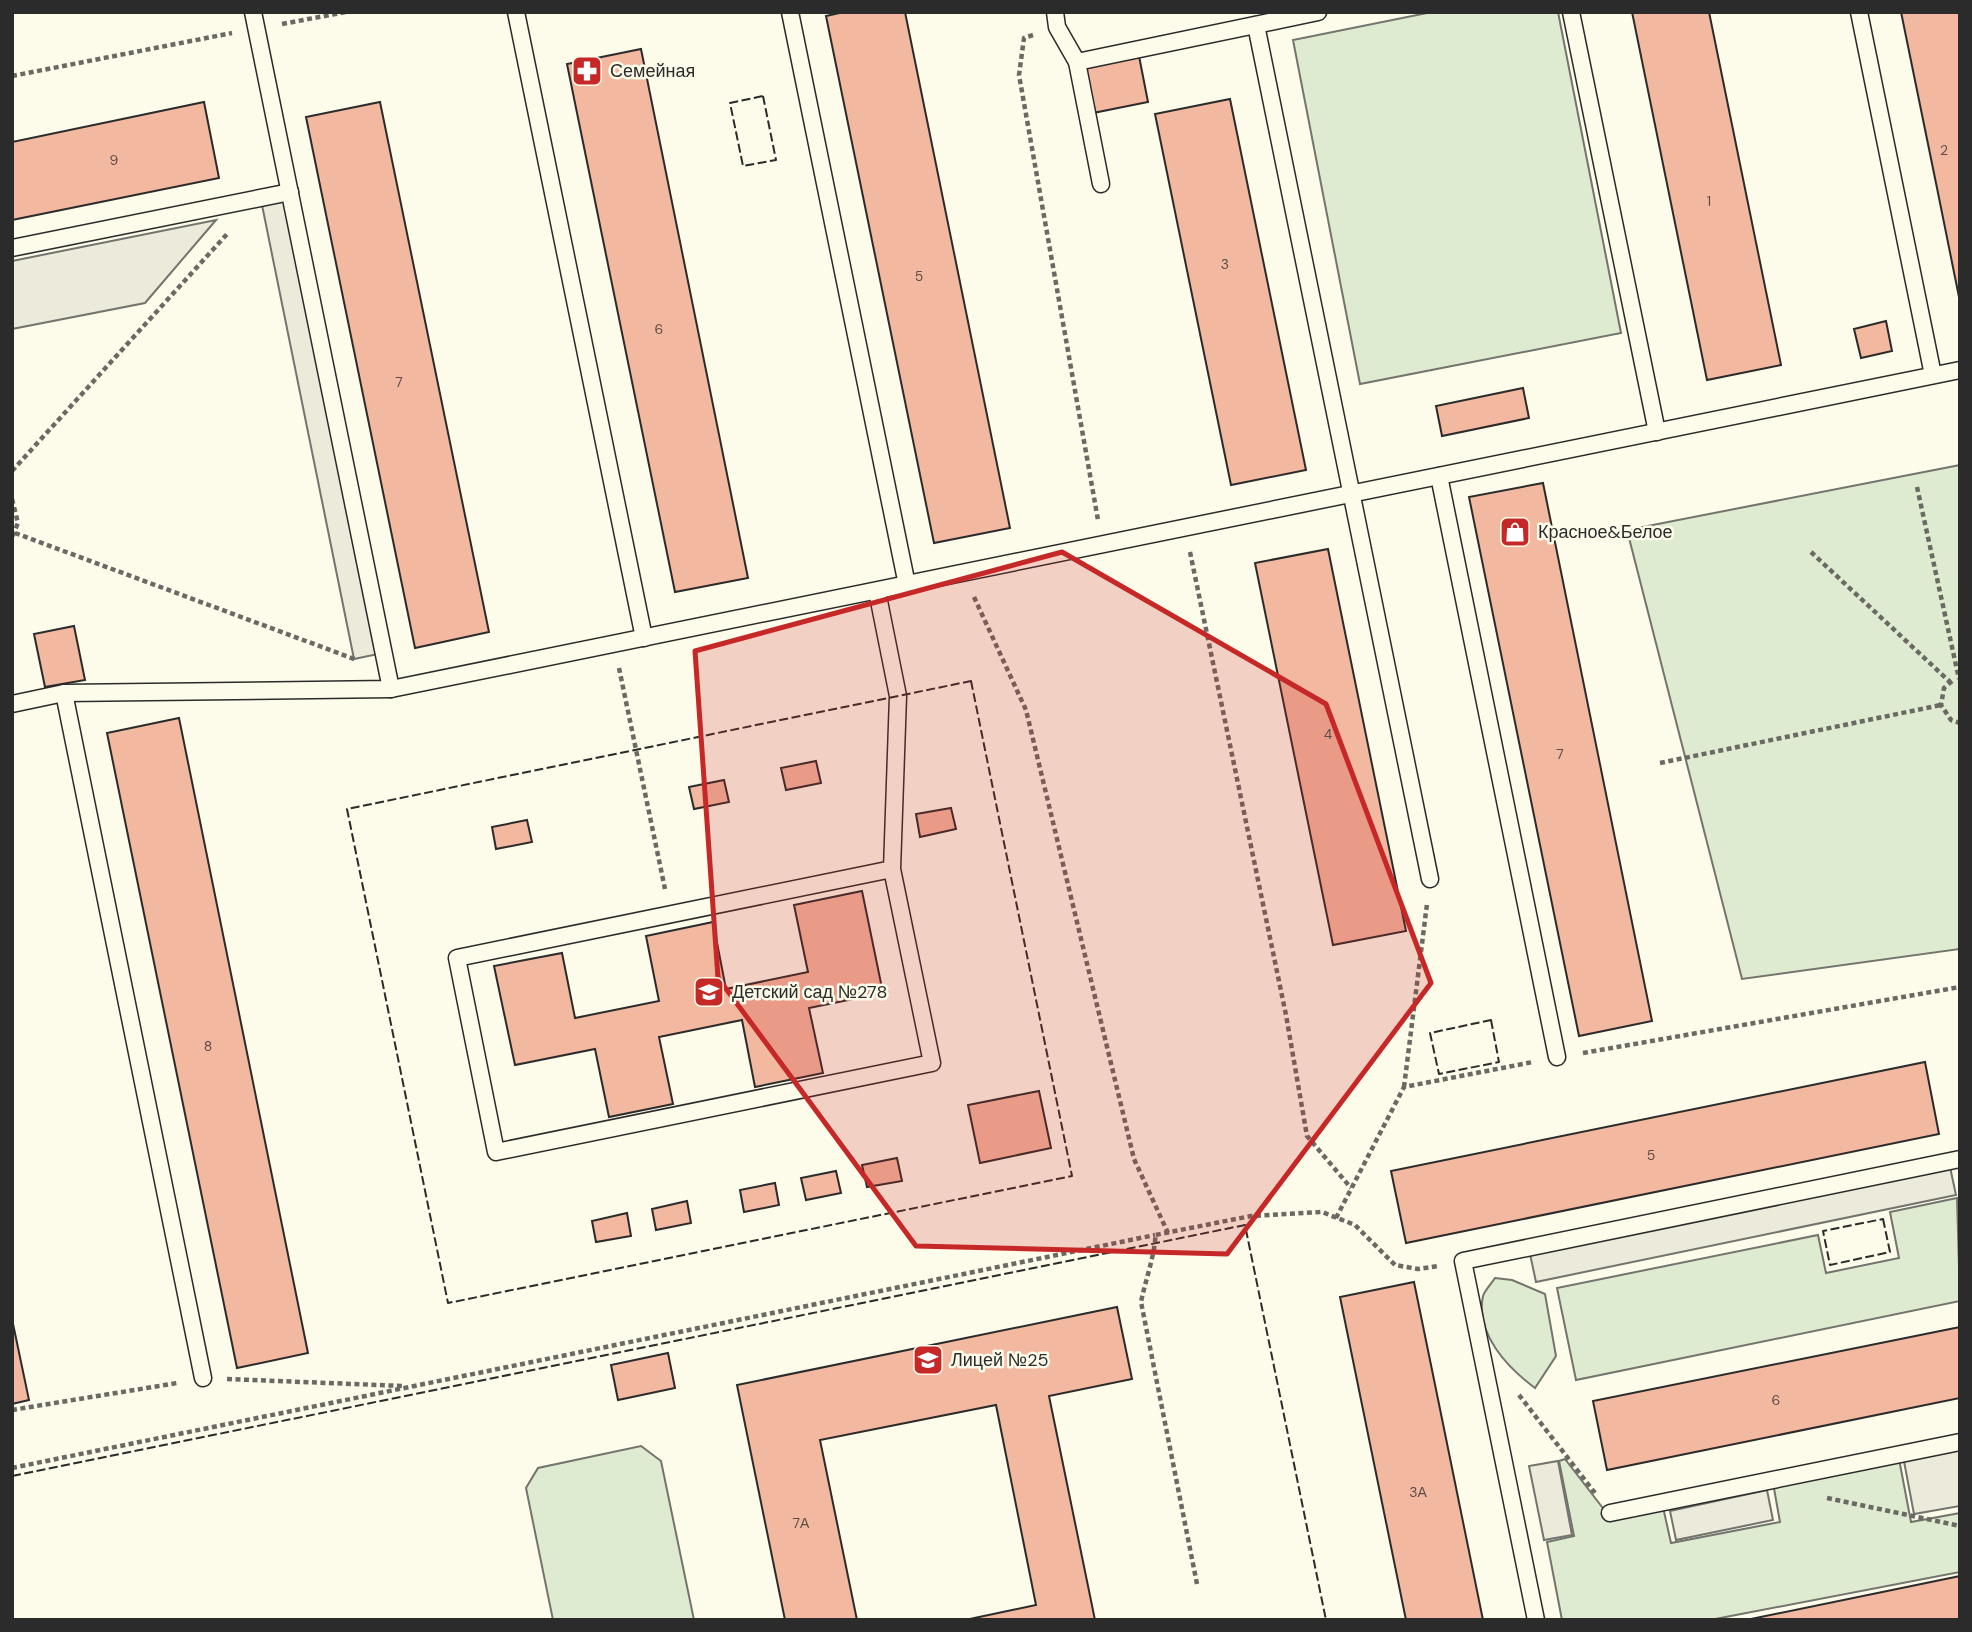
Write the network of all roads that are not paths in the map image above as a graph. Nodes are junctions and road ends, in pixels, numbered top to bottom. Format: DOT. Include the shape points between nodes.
graph roads {
  1 [pos="516,12"];
  2 [pos="790,12"];
  3 [pos="1318,12"];
  4 [pos="1571,12"];
  5 [pos="1859,12"];
  6 [pos="1056,19"];
  7 [pos="255,20"];
  8 [pos="1256,25"];
  9 [pos="1077,62"];
  10 [pos="1101,184"];
  11 [pos="290,192"];
  12 [pos="12,248"];
  13 [pos="1960,370"];
  14 [pos="1933,375"];
  15 [pos="1657,432"];
  16 [pos="1439,477"];
  17 [pos="1352,494"];
  18 [pos="907,585"];
  19 [pos="877,591"];
  20 [pos="644,638"];
  21 [pos="391,690"];
  22 [pos="64,693"];
  23 [pos="12,704"];
  24 [pos="892,869"];
  25 [pos="1430,879"];
  26 [pos="1557,1057"];
  27 [pos="1960,1159"];
  28 [pos="203,1378"];
  29 [pos="1960,1442"];
  30 [pos="1610,1513"];
  31 [pos="1536,1620"];
  1 -- 20 [label="lane"];
  2 -- 18 [label="lane"];
  3 -- 8 [label="lane"];
  4 -- 15 [label="lane"];
  5 -- 14 [label="lane"];
  6 -- 9 [label="lane"];
  7 -- 11 [label="lane"];
  8 -- 9 [label="lane"];
  8 -- 17 [label="lane"];
  9 -- 10 [label="lane"];
  11 -- 12 [label="lane"];
  11 -- 21 [label="lane"];
  13 -- 14 [label="lane"];
  14 -- 15 [label="lane"];
  15 -- 16 [label="lane"];
  16 -- 17 [label="lane"];
  16 -- 26 [label="lane"];
  17 -- 18 [label="lane"];
  17 -- 25 [label="lane"];
  18 -- 19 [label="lane"];
  19 -- 20 [label="lane"];
  19 -- 24 [label="lane" via="898,696"];
  20 -- 21 [label="lane"];
  21 -- 22 [label="lane"];
  22 -- 23 [label="lane"];
  22 -- 28 [label="lane"];
  24 -- 24 [label="lane" via="932,1063 496,1152 457,958"];
  27 -- 31 [label="lane" via="1462,1261"];
  29 -- 30 [label="lane"];
}
